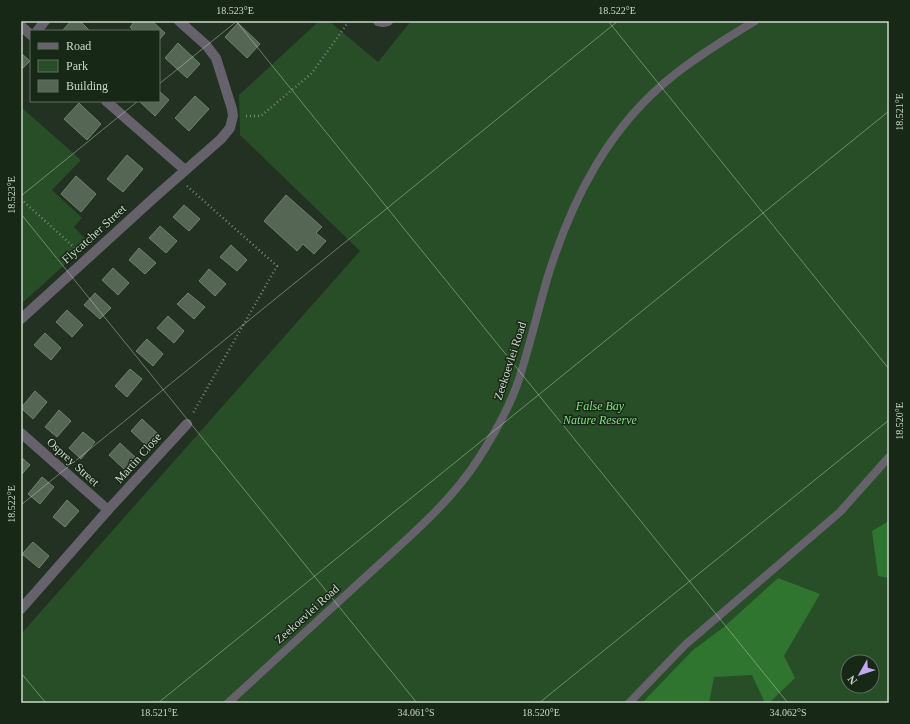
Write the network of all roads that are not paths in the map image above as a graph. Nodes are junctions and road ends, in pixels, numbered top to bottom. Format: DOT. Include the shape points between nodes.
graph roads {
  1 [pos="46,21"];
  2 [pos="179,21"];
  3 [pos="378,21"];
  4 [pos="388,21"];
  5 [pos="755,21"];
  6 [pos="21,26"];
  7 [pos="38,30"];
  8 [pos="30,34"];
  9 [pos="107,102"];
  10 [pos="181,174"];
  11 [pos="21,318"];
  12 [pos="187,424"];
  13 [pos="21,433"];
  14 [pos="889,457"];
  15 [pos="108,510"];
  16 [pos="21,609"];
  17 [pos="228,703"];
  18 [pos="629,703"];
  1 -- 7 [label="street"];
  2 -- 10 [label="street, Flycatcher Street" via="206,45 216,58 233,116 230,128 221,139"];
  3 -- 4 [label="street"];
  5 -- 17 [label="lane, Zeekoevlei Road" via="672,76 624,125 608,146 578,196 568,221 549,275 519,379 507,408 496,431 466,478 431,517"];
  6 -- 8 [label="street"];
  9 -- 10 [label="street"];
  10 -- 11 [label="street, Flycatcher Street"];
  12 -- 15 [label="street, Martin Close"];
  13 -- 15 [label="street, Osprey Street"];
  14 -- 18 [label="lane" via="840,512 685,645"];
  15 -- 16 [label="street, Martin Close"];
}
